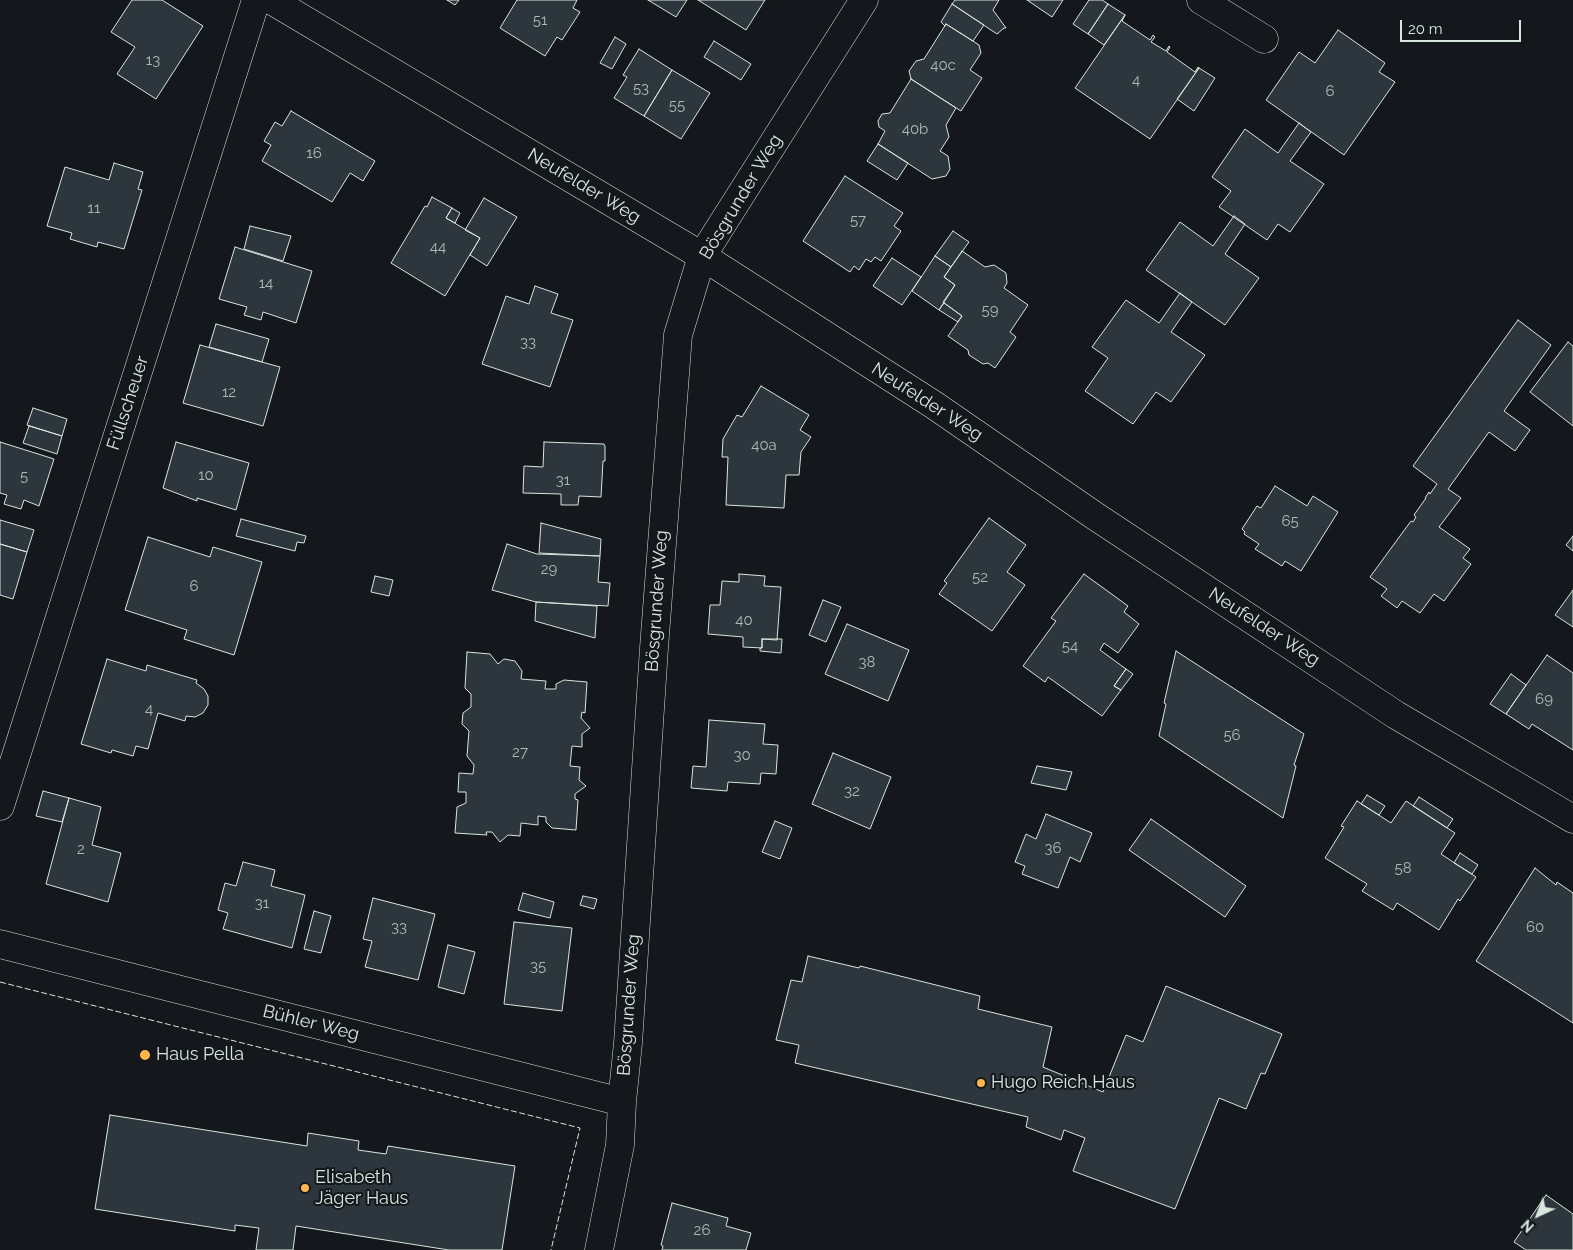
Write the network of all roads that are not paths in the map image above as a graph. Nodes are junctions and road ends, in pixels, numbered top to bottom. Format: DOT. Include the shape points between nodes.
graph roads {
  1 [pos="256,0"];
  2 [pos="271,0"];
  3 [pos="864,0"];
  4 [pos="1201,0"];
  5 [pos="1264,39"];
  6 [pos="702,256"];
  7 [pos="0,806"];
  8 [pos="1573,820"];
  9 [pos="0,944"];
  10 [pos="622,1102"];
  11 [pos="599,1250"];
  1 -- 7 [label="street, Füllscheuer"];
  2 -- 6 [label="street, Neufelder Weg"];
  3 -- 6 [label="street, Bösgrunder Weg"];
  4 -- 5 [label="street"];
  6 -- 8 [label="street, Neufelder Weg" via="934,405 1396,715"];
  6 -- 10 [label="street, Bösgrunder Weg" via="678,335"];
  9 -- 10 [label="street, Bühler Weg"];
  10 -- 11 [label="street, Bösgrunder Weg" via="620,1145"];
}
